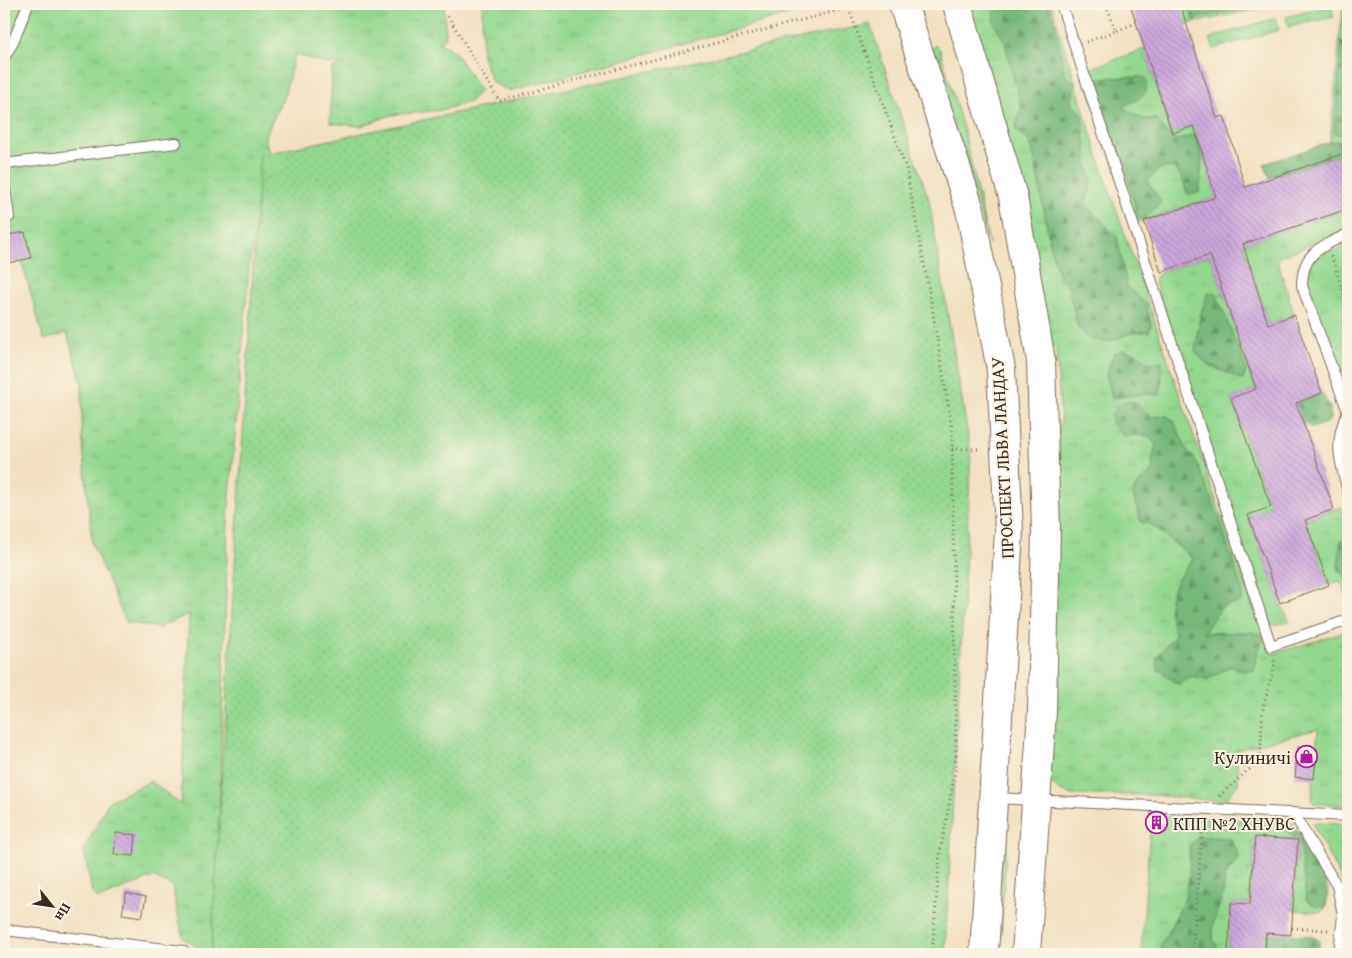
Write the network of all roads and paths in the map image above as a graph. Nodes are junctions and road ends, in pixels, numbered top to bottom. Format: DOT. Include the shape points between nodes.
graph roads {
  1 [pos="28,4"];
  2 [pos="862,4"];
  3 [pos="903,4"];
  4 [pos="957,4"];
  5 [pos="1061,4"];
  6 [pos="1106,4"];
  7 [pos="1188,4"];
  8 [pos="1250,4"];
  9 [pos="848,6"];
  10 [pos="1251,10"];
  11 [pos="448,16"];
  12 [pos="1136,23"];
  13 [pos="1194,23"];
  14 [pos="1116,31"];
  15 [pos="1348,38"];
  16 [pos="1339,39"];
  17 [pos="1074,46"];
  18 [pos="4,58"];
  19 [pos="176,143"];
  20 [pos="4,164"];
  21 [pos="4,183"];
  22 [pos="9,217"];
  23 [pos="1348,234"];
  24 [pos="1327,244"];
  25 [pos="1347,298"];
  26 [pos="1348,304"];
  27 [pos="1348,412"];
  28 [pos="952,449"];
  29 [pos="983,449"];
  30 [pos="1348,492"];
  31 [pos="1348,620"];
  32 [pos="1272,646"];
  33 [pos="1260,760"];
  34 [pos="1296,764"];
  35 [pos="994,798"];
  36 [pos="1037,799"];
  37 [pos="1204,809"];
  38 [pos="1293,813"];
  39 [pos="1348,816"];
  40 [pos="1292,928"];
  41 [pos="4,930"];
  42 [pos="1344,933"];
  43 [pos="183,954"];
  44 [pos="932,954"];
  45 [pos="984,954"];
  46 [pos="1026,954"];
  47 [pos="1192,954"];
  48 [pos="1339,954"];
  1 -- 18 [label="lane"];
  2 -- 9 [label="path"];
  3 -- 35 [label="main road, ПРОСПЕКТ ЛЬВА ЛАНДАУ" via="970,210 1001,369 1009,531"];
  4 -- 36 [label="main road" via="1013,197 1041,361 1046,530"];
  5 -- 17 [label="lane"];
  6 -- 14 [label="path"];
  7 -- 13 [label="path"];
  8 -- 10 [label="path"];
  9 -- 11 [label="path" via="500,101"];
  9 -- 28 [label="path" via="906,168 952,429"];
  12 -- 14 [label="path"];
  14 -- 17 [label="path"];
  15 -- 16 [label="path"];
  17 -- 32 [label="lane"];
  19 -- 20 [label="lane"];
  21 -- 22 [label="lane"];
  23 -- 24 [label="lane"];
  24 -- 25 [label="path"];
  24 -- 27 [label="lane" via="1314,251 1306,261 1302,286"];
  25 -- 26 [label="path"];
  27 -- 30 [label="lane" via="1340,431 1337,451"];
  28 -- 29 [label="path"];
  28 -- 44 [label="path" via="956,767 940,853"];
  31 -- 32 [label="lane"];
  32 -- 33 [label="path" via="1274,664 1263,707"];
  33 -- 34 [label="path"];
  33 -- 37 [label="path"];
  35 -- 36 [label="lane"];
  35 -- 45 [label="main road, ПРОСПЕКТ ЛЬВА ЛАНДАУ"];
  36 -- 37 [label="lane"];
  36 -- 46 [label="main road"];
  37 -- 38 [label="lane"];
  37 -- 47 [label="path"];
  38 -- 39 [label="lane"];
  38 -- 42 [label="lane" via="1337,886"];
  40 -- 42 [label="path"];
  41 -- 43 [label="lane" via="183,951"];
  42 -- 48 [label="lane"];
}
